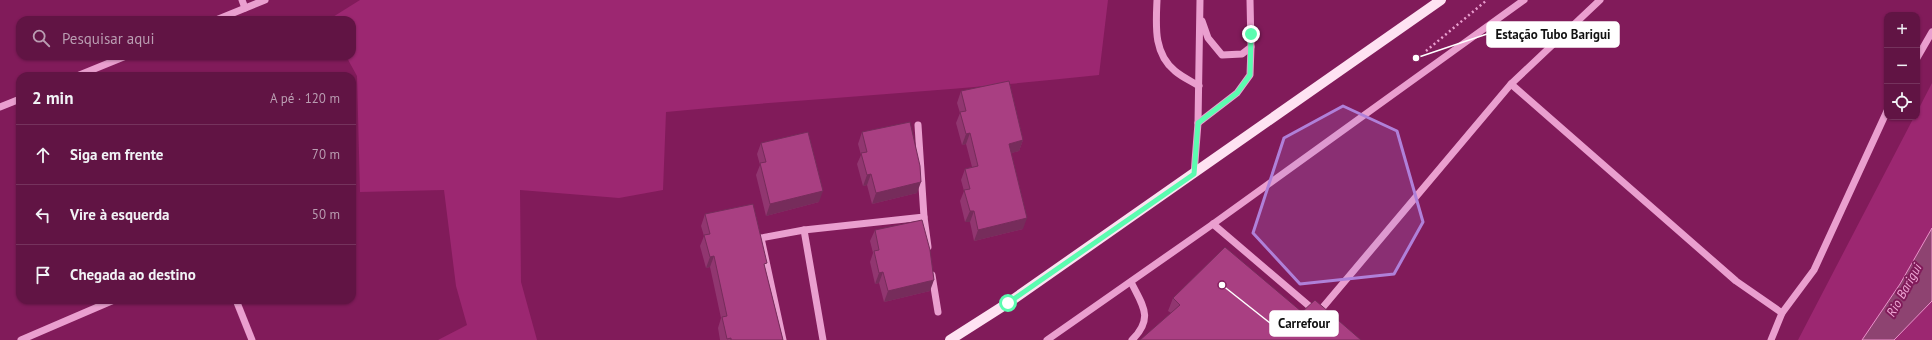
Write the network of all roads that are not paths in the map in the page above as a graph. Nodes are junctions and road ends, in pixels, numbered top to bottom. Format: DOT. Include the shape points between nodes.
graph roads {
  1 [pos="242,0"];
  2 [pos="265,0"];
  3 [pos="1157,0"];
  4 [pos="1200,0"];
  5 [pos="1250,0"];
  6 [pos="1441,0"];
  7 [pos="1524,0"];
  8 [pos="1600,0"];
  9 [pos="245,8"];
  10 [pos="1200,15"];
  11 [pos="226,16"];
  12 [pos="1932,32"];
  13 [pos="1250,46"];
  14 [pos="1920,53"];
  15 [pos="116,60"];
  16 [pos="87,72"];
  17 [pos="1511,84"];
  18 [pos="1199,86"];
  19 [pos="16,101"];
  20 [pos="0,107"];
  21 [pos="1884,118"];
  22 [pos="1198,123"];
  23 [pos="918,125"];
  24 [pos="1194,174"];
  25 [pos="924,217"];
  26 [pos="1213,224"];
  27 [pos="804,230"];
  28 [pos="929,256"];
  29 [pos="930,264"];
  30 [pos="1131,282"];
  31 [pos="105,304"];
  32 [pos="238,304"];
  33 [pos="938,312"];
  34 [pos="1782,313"];
  35 [pos="22,340"];
  36 [pos="252,340"];
  37 [pos="783,340"];
  38 [pos="823,340"];
  39 [pos="950,340"];
  40 [pos="1047,340"];
  41 [pos="1132,340"];
  42 [pos="1771,340"];
  1 -- 9 [label="street"];
  2 -- 9 [label="street"];
  3 -- 18 [label="street" via="1156,34 1161,54 1174,71"];
  4 -- 10 [label="street"];
  5 -- 13 [label="street"];
  6 -- 24 [label="main road"];
  7 -- 26 [label="street"];
  8 -- 17 [label="street"];
  9 -- 11 [label="street"];
  10 -- 13 [label="street" via="1208,38 1222,55 1242,54"];
  10 -- 18 [label="street"];
  12 -- 14 [label="street"];
  13 -- 22 [label="street" via="1250,75 1237,93"];
  15 -- 16 [label="street"];
  17 -- 26 [label="street" via="1320,315"];
  17 -- 34 [label="street" via="1736,281"];
  18 -- 22 [label="street"];
  19 -- 20 [label="street"];
  21 -- 34 [label="street" via="1814,270"];
  22 -- 24 [label="street"];
  23 -- 25 [label="street"];
  24 -- 39 [label="main road" via="1008,303"];
  25 -- 27 [label="street"];
  25 -- 28 [label="street"];
  26 -- 30 [label="street"];
  27 -- 37 [label="street" via="761,238"];
  27 -- 38 [label="street"];
  29 -- 33 [label="street"];
  30 -- 40 [label="street"];
  30 -- 41 [label="street" via="1145,315 1142,330"];
  31 -- 35 [label="street"];
  32 -- 36 [label="street"];
  34 -- 42 [label="street"];
}
